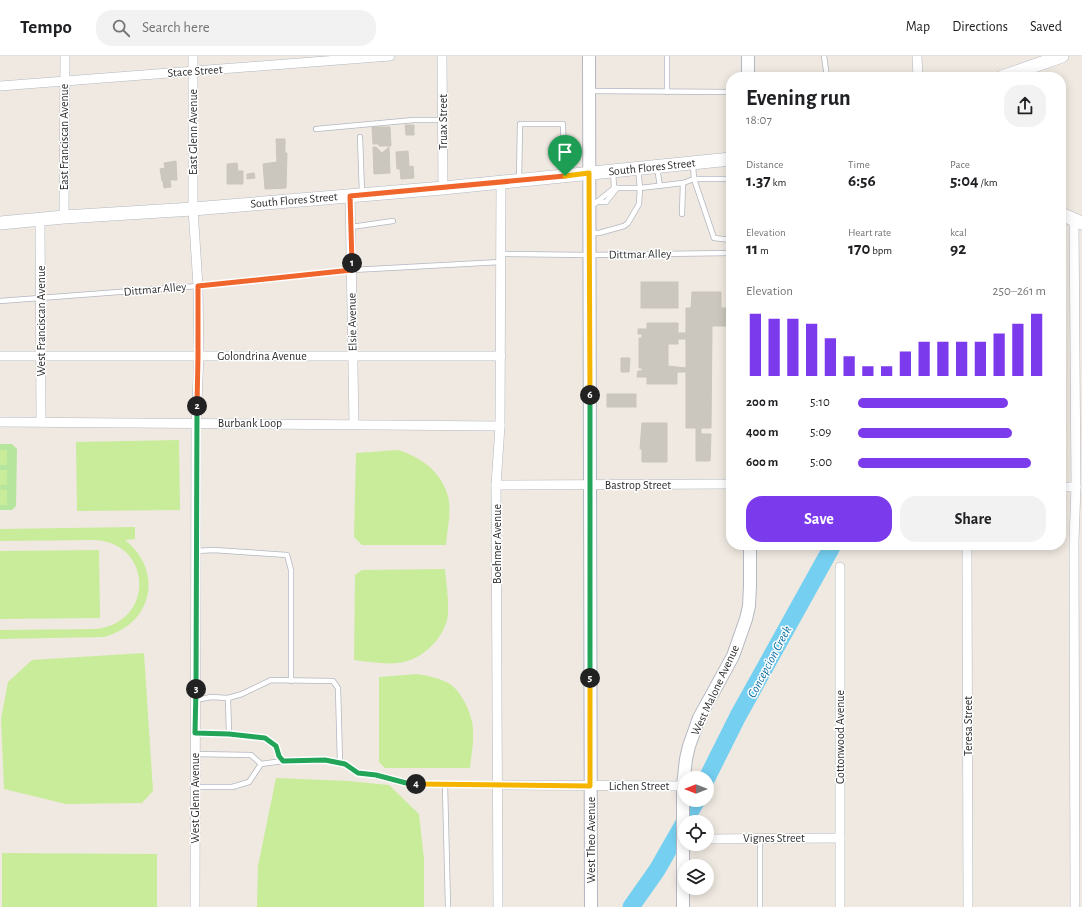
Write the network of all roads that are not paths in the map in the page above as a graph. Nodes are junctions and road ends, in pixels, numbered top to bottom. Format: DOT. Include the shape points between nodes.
graph roads {
  1 [pos="65,56"];
  2 [pos="193,56"];
  3 [pos="390,56"];
  4 [pos="442,56"];
  5 [pos="589,56"];
  6 [pos="666,56"];
  7 [pos="748,56"];
  8 [pos="824,56"];
  9 [pos="917,56"];
  10 [pos="1062,56"];
  11 [pos="1034,71"];
  12 [pos="193,72"];
  13 [pos="748,72"];
  14 [pos="826,72"];
  15 [pos="918,72"];
  16 [pos="65,80"];
  17 [pos="0,86"];
  18 [pos="589,91"];
  19 [pos="666,92"];
  20 [pos="726,92"];
  21 [pos="443,120"];
  22 [pos="316,129"];
  23 [pos="360,137"];
  24 [pos="726,160"];
  25 [pos="692,163"];
  26 [pos="657,167"];
  27 [pos="638,169"];
  28 [pos="613,171"];
  29 [pos="589,173"];
  30 [pos="565,176"];
  31 [pos="694,179"];
  32 [pos="726,179"];
  33 [pos="519,180"];
  34 [pos="501,182"];
  35 [pos="683,183"];
  36 [pos="660,186"];
  37 [pos="443,188"];
  38 [pos="616,188"];
  39 [pos="640,188"];
  40 [pos="356,195"];
  41 [pos="592,205"];
  42 [pos="193,208"];
  43 [pos="682,214"];
  44 [pos="1066,216"];
  45 [pos="64,217"];
  46 [pos="40,220"];
  47 [pos="393,221"];
  48 [pos="1078,222"];
  49 [pos="0,223"];
  50 [pos="351,227"];
  51 [pos="589,233"];
  52 [pos="726,239"];
  53 [pos="726,253"];
  54 [pos="589,255"];
  55 [pos="501,258"];
  56 [pos="352,270"];
  57 [pos="198,286"];
  58 [pos="41,298"];
  59 [pos="0,301"];
  60 [pos="0,356"];
  61 [pos="41,356"];
  62 [pos="198,356"];
  63 [pos="352,356"];
  64 [pos="501,356"];
  65 [pos="0,422"];
  66 [pos="41,422"];
  67 [pos="196,423"];
  68 [pos="354,424"];
  69 [pos="500,426"];
  70 [pos="726,484"];
  71 [pos="496,485"];
  72 [pos="590,485"];
  73 [pos="1066,487"];
  74 [pos="1076,487"];
  75 [pos="1078,542"];
  76 [pos="750,550"];
  77 [pos="967,550"];
  78 [pos="196,552"];
  79 [pos="840,567"];
  80 [pos="291,681"];
  81 [pos="228,698"];
  82 [pos="196,700"];
  83 [pos="195,733"];
  84 [pos="229,734"];
  85 [pos="195,754"];
  86 [pos="283,761"];
  87 [pos="340,763"];
  88 [pos="261,764"];
  89 [pos="686,771"];
  90 [pos="445,784"];
  91 [pos="498,785"];
  92 [pos="590,786"];
  93 [pos="195,787"];
  94 [pos="678,792"];
  95 [pos="760,838"];
  96 [pos="840,838"];
  97 [pos="714,839"];
  98 [pos="684,851"];
  99 [pos="683,903"];
  100 [pos="195,907"];
  101 [pos="448,907"];
  102 [pos="498,907"];
  103 [pos="591,907"];
  104 [pos="760,907"];
  105 [pos="840,907"];
  106 [pos="968,907"];
  107 [pos="1075,907"];
  1 -- 16 [label="street, East Franciscan Avenue"];
  2 -- 12 [label="street, East Glenn Avenue"];
  3 -- 12 [label="street, Stace Street"];
  4 -- 21 [label="street, Truax Street"];
  5 -- 18 [label="street, West Theo Avenue"];
  6 -- 19 [label="lane"];
  7 -- 13 [label="street"];
  8 -- 14 [label="lane"];
  9 -- 15 [label="street"];
  10 -- 11 [label="main road"];
  12 -- 16 [label="street, Stace Street"];
  12 -- 42 [label="street, East Glenn Avenue"];
  16 -- 17 [label="street, Stace Street"];
  16 -- 45 [label="street, East Franciscan Avenue"];
  18 -- 19 [label="lane"];
  18 -- 29 [label="street, West Theo Avenue"];
  19 -- 20 [label="lane"];
  21 -- 22 [label="lane"];
  21 -- 37 [label="street, Truax Street"];
  23 -- 40 [label="lane"];
  24 -- 25 [label="main road, South Flores Street"];
  25 -- 26 [label="main road, South Flores Street"];
  25 -- 31 [label="lane"];
  26 -- 27 [label="main road, South Flores Street"];
  26 -- 36 [label="lane"];
  27 -- 28 [label="main road, South Flores Street"];
  27 -- 39 [label="lane"];
  28 -- 29 [label="main road, South Flores Street"];
  28 -- 38 [label="lane"];
  29 -- 30 [label="main road, South Flores Street"];
  29 -- 41 [label="street, West Theo Avenue"];
  30 -- 33 [label="main road, South Flores Street"];
  30 -- 33 [label="lane" via="563,124 520,124"];
  31 -- 32 [label="lane"];
  31 -- 35 [label="lane"];
  31 -- 52 [label="lane" via="714,238"];
  33 -- 34 [label="main road, South Flores Street"];
  34 -- 37 [label="main road, South Flores Street"];
  34 -- 55 [label="street, Boehmer Avenue"];
  35 -- 36 [label="lane"];
  35 -- 43 [label="lane"];
  36 -- 39 [label="lane"];
  37 -- 40 [label="main road, South Flores Street"];
  38 -- 39 [label="lane"];
  38 -- 41 [label="lane" via="606,202"];
  39 -- 51 [label="lane" via="639,204 628,223 599,233"];
  40 -- 42 [label="main road, South Flores Street"];
  40 -- 50 [label="street, Elsie Avenue"];
  41 -- 51 [label="street, West Theo Avenue"];
  42 -- 45 [label="main road, South Flores Street"];
  42 -- 57 [label="street, West Glenn Avenue"];
  44 -- 48 [label="main road"];
  45 -- 46 [label="main road, South Flores Street"];
  46 -- 49 [label="main road, South Flores Street"];
  46 -- 58 [label="street, West Franciscan Avenue"];
  47 -- 50 [label="lane"];
  48 -- 74 [label="street"];
  50 -- 56 [label="street, Elsie Avenue"];
  51 -- 54 [label="street, West Theo Avenue"];
  53 -- 54 [label="lane, Dittmar Alley"];
  54 -- 55 [label="lane, Dittmar Alley"];
  54 -- 72 [label="street, West Theo Avenue"];
  55 -- 56 [label="lane, Dittmar Alley"];
  55 -- 64 [label="street, Boehmer Avenue"];
  56 -- 57 [label="lane, Dittmar Alley"];
  56 -- 63 [label="street, Elsie Avenue"];
  57 -- 58 [label="lane, Dittmar Alley"];
  57 -- 62 [label="street, West Glenn Avenue"];
  58 -- 59 [label="lane, Dittmar Alley"];
  58 -- 61 [label="street, West Franciscan Avenue"];
  60 -- 61 [label="street, Golondrina Avenue"];
  61 -- 62 [label="street, Golondrina Avenue"];
  61 -- 66 [label="street, West Franciscan Avenue"];
  62 -- 63 [label="street, Golondrina Avenue"];
  62 -- 67 [label="street, West Glenn Avenue"];
  63 -- 64 [label="street, Golondrina Avenue"];
  63 -- 68 [label="street, Elsie Avenue"];
  64 -- 69 [label="street, Boehmer Avenue"];
  65 -- 66 [label="street, Burbank Loop"];
  66 -- 67 [label="street, Burbank Loop"];
  67 -- 68 [label="street, Burbank Loop"];
  67 -- 78 [label="street, West Glenn Avenue"];
  68 -- 69 [label="street, Burbank Loop"];
  69 -- 71 [label="street, Boehmer Avenue"];
  70 -- 72 [label="street, Bastrop Street"];
  71 -- 72 [label="street, Bastrop Street"];
  71 -- 91 [label="street, Boehmer Avenue"];
  72 -- 92 [label="street, West Theo Avenue"];
  73 -- 74 [label="street"];
  74 -- 75 [label="street"];
  75 -- 107 [label="street"];
  76 -- 89 [label="street, West Malone Avenue" via="749,606 746,620 733,656 699,718 689,746"];
  77 -- 106 [label="street, Teresa Street"];
  78 -- 80 [label="lane" via="214,550 287,555 291,570"];
  78 -- 82 [label="street, West Glenn Avenue"];
  79 -- 96 [label="street, Cottonwood Avenue"];
  80 -- 81 [label="lane" via="270,680"];
  80 -- 87 [label="lane" via="333,681 338,688"];
  81 -- 82 [label="lane" via="211,697"];
  81 -- 84 [label="lane"];
  82 -- 83 [label="street, West Glenn Avenue"];
  83 -- 84 [label="lane"];
  83 -- 85 [label="street, West Glenn Avenue"];
  84 -- 86 [label="lane" via="265,738 276,746"];
  85 -- 88 [label="lane" via="251,756"];
  85 -- 93 [label="street, West Glenn Avenue"];
  86 -- 87 [label="lane" via="325,760"];
  86 -- 88 [label="lane"];
  87 -- 90 [label="lane" via="358,773 410,784"];
  88 -- 93 [label="lane" via="249,782 232,787"];
  90 -- 91 [label="lane"];
  90 -- 101 [label="lane"];
  91 -- 92 [label="street, Lichen Street"];
  91 -- 102 [label="street, Boehmer Avenue"];
  92 -- 94 [label="street, Lichen Street"];
  92 -- 103 [label="street, West Theo Avenue"];
  93 -- 100 [label="street, West Glenn Avenue"];
  95 -- 96 [label="street, Vignes Street"];
  95 -- 97 [label="street, Vignes Street"];
  95 -- 104 [label="lane"];
  96 -- 105 [label="street, Cottonwood Avenue"];
  98 -- 99 [label="street, West Malone Avenue"];
}
